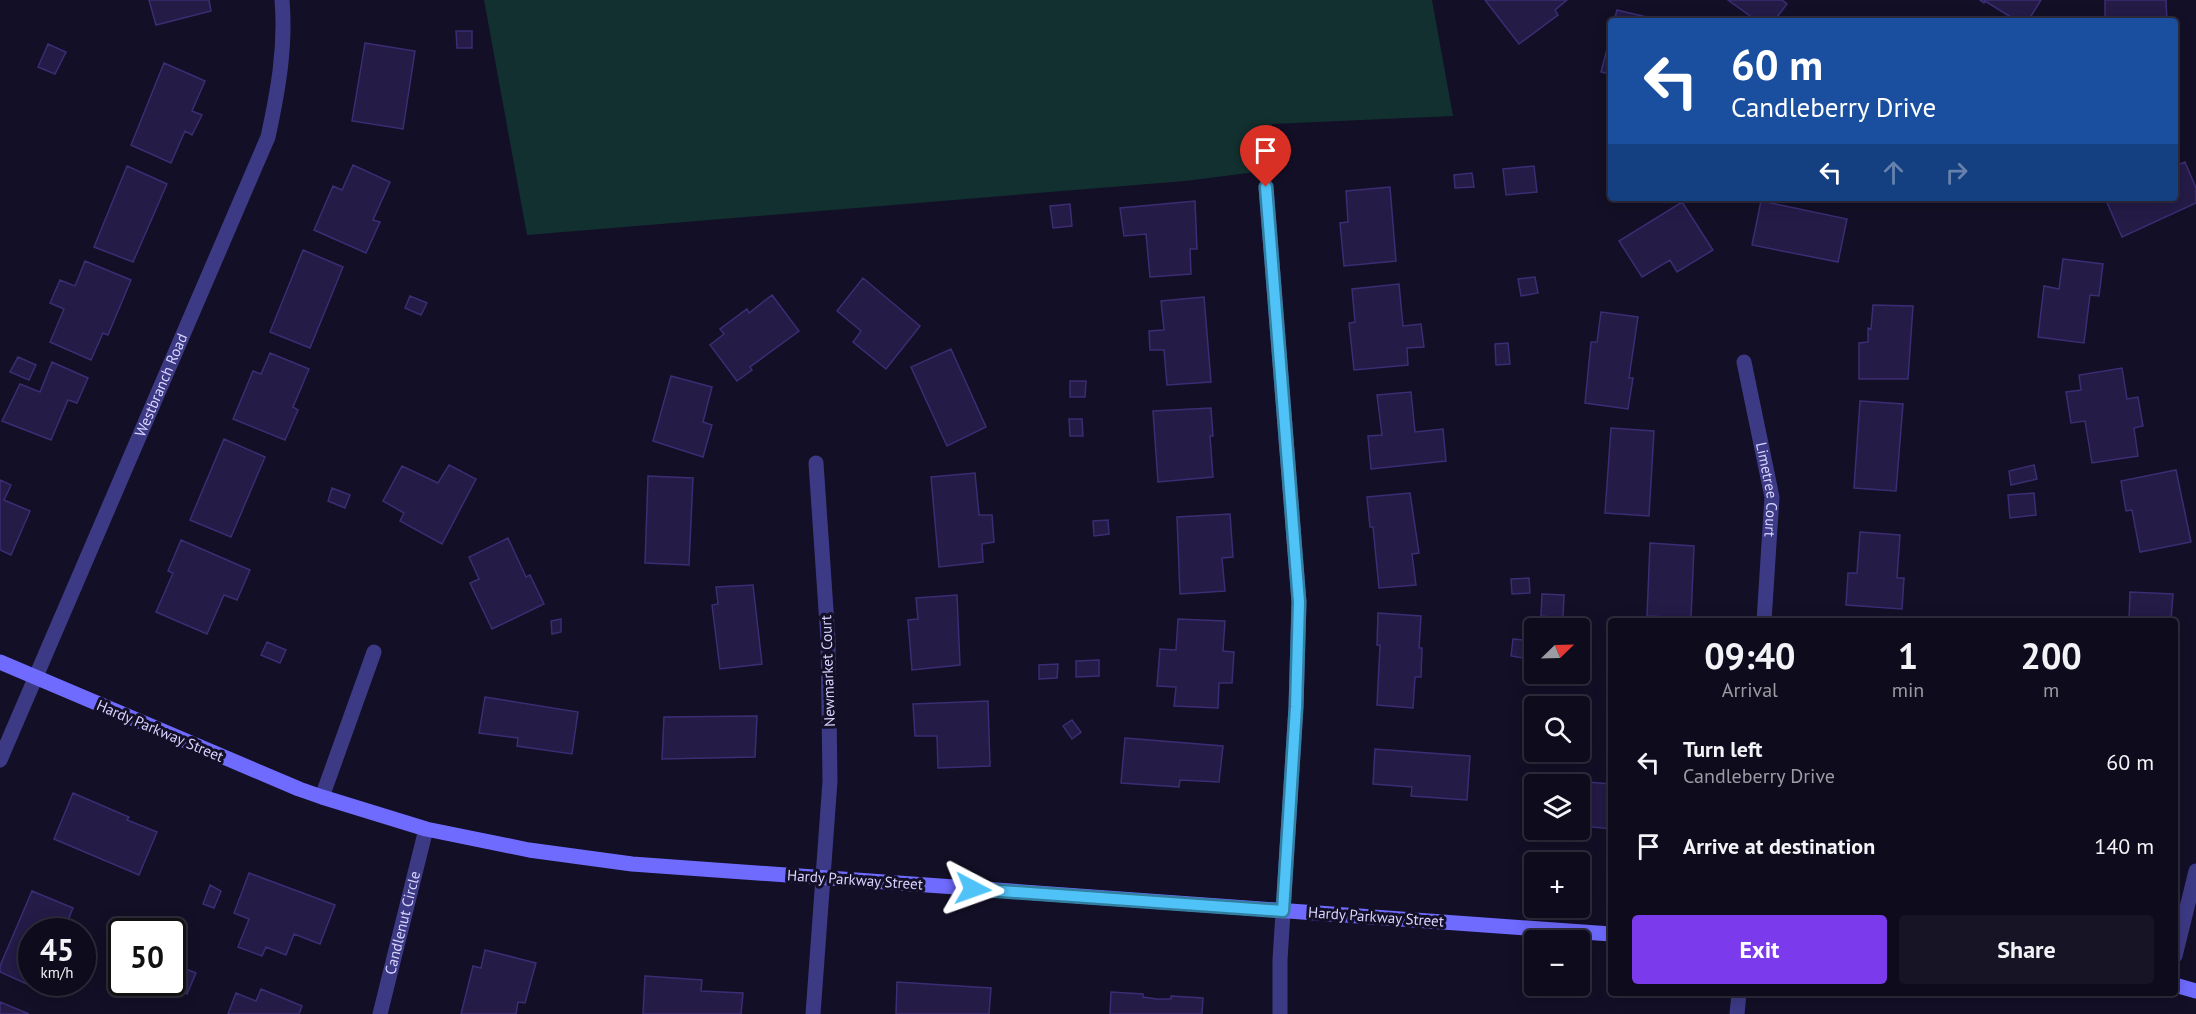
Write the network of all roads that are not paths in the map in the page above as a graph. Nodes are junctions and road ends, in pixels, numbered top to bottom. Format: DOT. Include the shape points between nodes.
graph roads {
  1 [pos="282,0"];
  2 [pos="1266,187"];
  3 [pos="1744,362"];
  4 [pos="816,463"];
  5 [pos="1764,618"];
  6 [pos="374,652"];
  7 [pos="0,662"];
  8 [pos="35,677"];
  9 [pos="0,760"];
  10 [pos="322,796"];
  11 [pos="426,829"];
  12 [pos="2196,871"];
  13 [pos="822,878"];
  14 [pos="1283,911"];
  15 [pos="1608,934"];
  16 [pos="2178,944"];
  17 [pos="2178,986"];
  18 [pos="2196,991"];
  19 [pos="1738,996"];
  20 [pos="380,1014"];
  21 [pos="813,1014"];
  22 [pos="1280,1014"];
  23 [pos="1737,1014"];
  1 -- 8 [label="street, Westbranch Road" via="279,84 268,137"];
  2 -- 14 [label="street" via="1299,602"];
  3 -- 5 [label="street, Limetree Court" via="1772,497"];
  4 -- 13 [label="street, Newmarket Court" via="828,639 830,781"];
  6 -- 10 [label="street"];
  7 -- 8 [label="main road, Hardy Parkway Street"];
  8 -- 9 [label="street, Westbranch Road"];
  8 -- 10 [label="main road, Hardy Parkway Street"];
  10 -- 11 [label="main road, Hardy Parkway Street"];
  11 -- 13 [label="main road, Hardy Parkway Street" via="529,850 632,864"];
  11 -- 20 [label="street, Candlenut Circle"];
  12 -- 16 [label="street"];
  13 -- 14 [label="main road, Hardy Parkway Street"];
  13 -- 21 [label="street, Newmarket Court"];
  14 -- 15 [label="main road, Hardy Parkway Street"];
  14 -- 22 [label="street"];
  17 -- 18 [label="main road"];
  19 -- 23 [label="street"];
}
